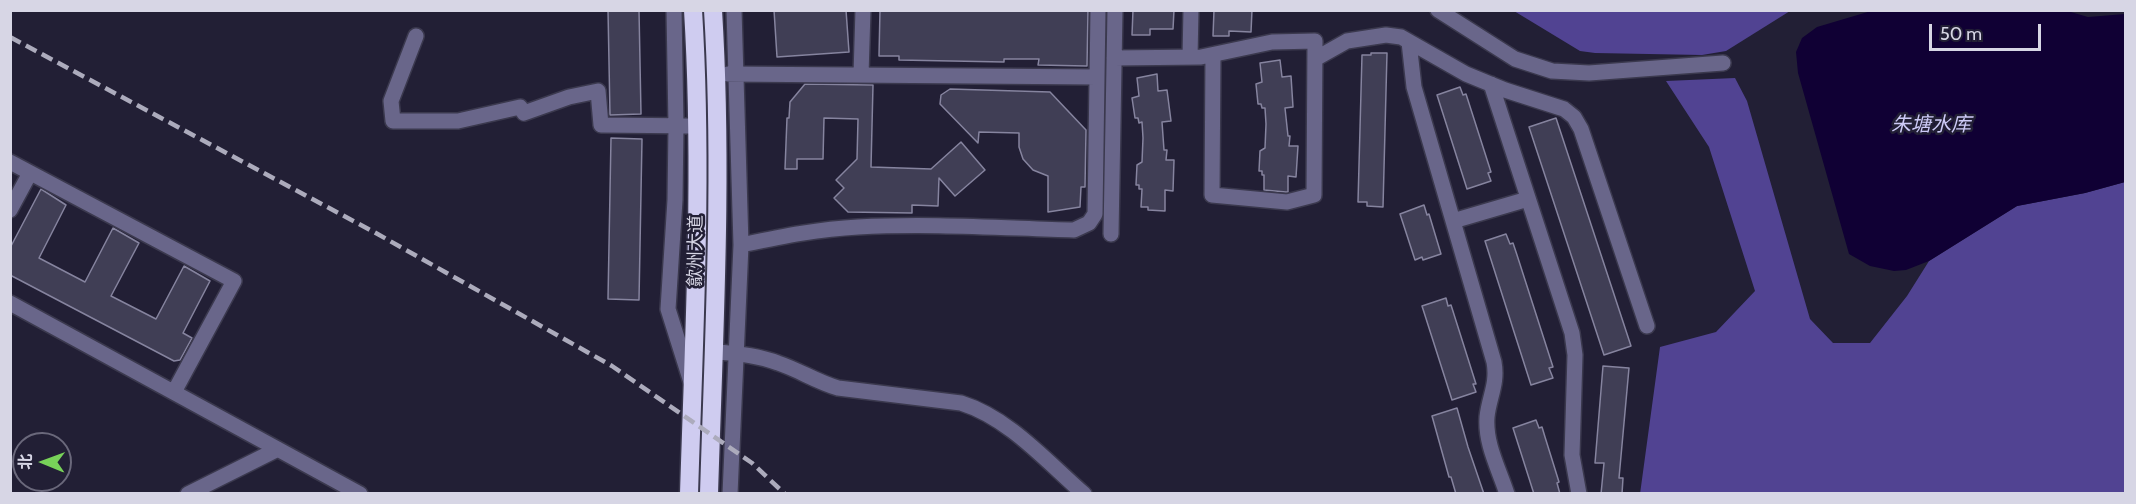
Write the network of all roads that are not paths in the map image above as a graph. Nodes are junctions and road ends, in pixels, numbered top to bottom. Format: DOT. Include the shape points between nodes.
graph roads {
  1 [pos="674,10"];
  2 [pos="693,10"];
  3 [pos="713,10"];
  4 [pos="734,10"];
  5 [pos="863,10"];
  6 [pos="1098,10"];
  7 [pos="1115,10"];
  8 [pos="1191,10"];
  9 [pos="1438,10"];
  10 [pos="416,36"];
  11 [pos="1409,42"];
  12 [pos="1213,55"];
  13 [pos="1190,57"];
  14 [pos="1114,58"];
  15 [pos="1315,59"];
  16 [pos="1723,63"];
  17 [pos="716,73"];
  18 [pos="737,74"];
  19 [pos="861,75"];
  20 [pos="1097,77"];
  21 [pos="1491,84"];
  22 [pos="676,126"];
  23 [pos="698,126"];
  24 [pos="10,162"];
  25 [pos="30,173"];
  26 [pos="1528,199"];
  27 [pos="10,210"];
  28 [pos="1453,221"];
  29 [pos="1111,234"];
  30 [pos="741,245"];
  31 [pos="10,303"];
  32 [pos="1647,326"];
  33 [pos="714,352"];
  34 [pos="736,353"];
  35 [pos="693,388"];
  36 [pos="174,392"];
  37 [pos="278,449"];
  38 [pos="188,494"];
  39 [pos="360,494"];
  40 [pos="689,494"];
  41 [pos="710,494"];
  42 [pos="730,494"];
  43 [pos="1084,494"];
  44 [pos="1508,494"];
  45 [pos="1579,494"];
  1 -- 22 [label="street"];
  2 -- 23 [label="highway, 歙州大道"];
  3 -- 17 [label="highway, 歙州大道"];
  4 -- 18 [label="street"];
  5 -- 19 [label="street"];
  6 -- 20 [label="street"];
  7 -- 14 [label="street"];
  8 -- 13 [label="street"];
  9 -- 16 [label="street" via="1515,59 1552,71 1589,73"];
  10 -- 22 [label="street" via="391,102 393,121 458,121 520,107 524,113 569,97 598,92 601,125"];
  11 -- 15 [label="street" via="1386,35 1347,41"];
  11 -- 21 [label="street"];
  11 -- 28 [label="street" via="1414,87"];
  12 -- 13 [label="street"];
  12 -- 15 [label="street" via="1272,42 1316,41"];
  12 -- 15 [label="street" via="1212,195 1287,202 1314,195"];
  13 -- 14 [label="street"];
  14 -- 29 [label="street"];
  17 -- 18 [label="street"];
  17 -- 33 [label="highway, 歙州大道" via="719,135"];
  18 -- 19 [label="street"];
  18 -- 30 [label="street"];
  19 -- 20 [label="street"];
  20 -- 30 [label="street" via="1095,214 1079,229 859,227 790,234"];
  21 -- 26 [label="street"];
  21 -- 32 [label="street" via="1564,109 1574,117"];
  22 -- 23 [label="street"];
  22 -- 35 [label="street" via="668,309"];
  23 -- 35 [label="highway, 歙州大道"];
  24 -- 25 [label="street"];
  25 -- 27 [label="street"];
  25 -- 36 [label="street" via="234,281"];
  26 -- 28 [label="street"];
  26 -- 45 [label="street" via="1574,343 1571,438"];
  28 -- 44 [label="street" via="1494,362 1495,385 1487,434"];
  30 -- 34 [label="street"];
  31 -- 36 [label="street"];
  33 -- 34 [label="street"];
  33 -- 41 [label="highway, 歙州大道"];
  34 -- 42 [label="street"];
  34 -- 43 [label="street" via="780,363 838,388 972,407 1003,423"];
  35 -- 40 [label="highway, 歙州大道"];
  36 -- 37 [label="street"];
  37 -- 38 [label="street"];
  37 -- 39 [label="street"];
}
